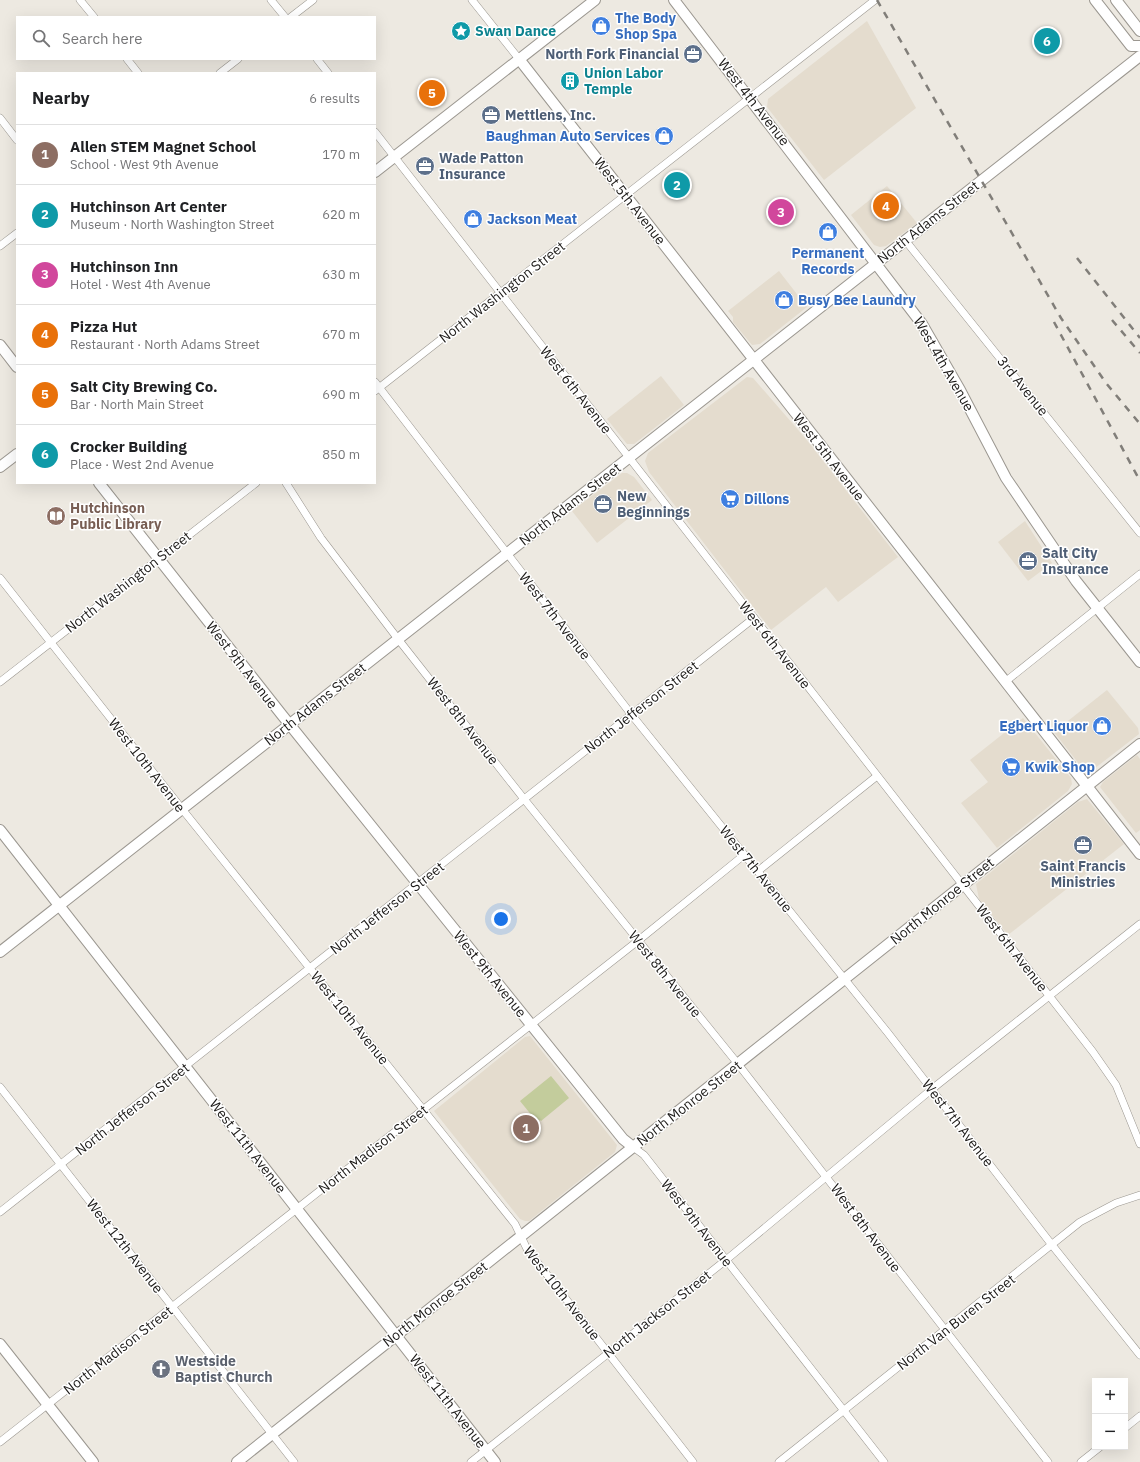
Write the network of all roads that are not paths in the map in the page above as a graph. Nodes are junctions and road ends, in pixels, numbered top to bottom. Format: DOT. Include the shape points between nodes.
graph roads {
  1 [pos="80,0"];
  2 [pos="271,0"];
  3 [pos="313,0"];
  4 [pos="472,0"];
  5 [pos="595,0"];
  6 [pos="674,0"];
  7 [pos="875,0"];
  8 [pos="1095,0"];
  9 [pos="1116,0"];
  10 [pos="93,16"];
  11 [pos="284,16"];
  12 [pos="292,16"];
  13 [pos="1140,31"];
  14 [pos="1140,46"];
  15 [pos="1140,56"];
  16 [pos="519,59"];
  17 [pos="128,60"];
  18 [pos="237,60"];
  19 [pos="319,60"];
  20 [pos="137,72"];
  21 [pos="221,72"];
  22 [pos="327,72"];
  23 [pos="750,98"];
  24 [pos="0,118"];
  25 [pos="376,133"];
  26 [pos="16,139"];
  27 [pos="394,157"];
  28 [pos="376,171"];
  29 [pos="625,196"];
  30 [pos="16,234"];
  31 [pos="905,240"];
  32 [pos="0,246"];
  33 [pos="877,263"];
  34 [pos="500,294"];
  35 [pos="0,345"];
  36 [pos="754,360"];
  37 [pos="16,366"];
  38 [pos="376,387"];
  39 [pos="16,455"];
  40 [pos="629,458"];
  41 [pos="0,467"];
  42 [pos="100,484"];
  43 [pos="255,484"];
  44 [pos="287,484"];
  45 [pos="1140,533"];
  46 [pos="507,553"];
  47 [pos="158,558"];
  48 [pos="1140,574"];
  49 [pos="0,578"];
  50 [pos="1097,609"];
  51 [pos="754,618"];
  52 [pos="398,639"];
  53 [pos="50,642"];
  54 [pos="1140,662"];
  55 [pos="0,682"];
  56 [pos="1005,682"];
  57 [pos="631,714"];
  58 [pos="290,724"];
  59 [pos="1140,744"];
  60 [pos="877,776"];
  61 [pos="1086,786"];
  62 [pos="524,800"];
  63 [pos="182,810"];
  64 [pos="0,830"];
  65 [pos="1140,854"];
  66 [pos="744,855"];
  67 [pos="758,871"];
  68 [pos="418,884"];
  69 [pos="962,885"];
  70 [pos="59,905"];
  71 [pos="1140,924"];
  72 [pos="639,940"];
  73 [pos="0,952"];
  74 [pos="310,969"];
  75 [pos="844,979"];
  76 [pos="1050,996"];
  77 [pos="531,1025"];
  78 [pos="738,1064"];
  79 [pos="186,1067"];
  80 [pos="0,1087"];
  81 [pos="932,1090"];
  82 [pos="423,1110"];
  83 [pos="1140,1144"];
  84 [pos="633,1147"];
  85 [pos="61,1165"];
  86 [pos="827,1177"];
  87 [pos="1140,1194"];
  88 [pos="297,1209"];
  89 [pos="0,1212"];
  90 [pos="521,1236"];
  91 [pos="1052,1245"];
  92 [pos="726,1260"];
  93 [pos="173,1307"];
  94 [pos="945,1331"];
  95 [pos="396,1335"];
  96 [pos="0,1344"];
  97 [pos="608,1352"];
  98 [pos="1140,1355"];
  99 [pos="48,1404"];
  100 [pos="844,1410"];
  101 [pos="1140,1416"];
  102 [pos="1128,1426"];
  103 [pos="273,1434"];
  104 [pos="0,1442"];
  105 [pos="486,1450"];
  106 [pos="1096,1450"];
  107 [pos="93,1462"];
  108 [pos="237,1462"];
  109 [pos="294,1462"];
  110 [pos="471,1462"];
  111 [pos="496,1462"];
  112 [pos="692,1462"];
  113 [pos="779,1462"];
  114 [pos="884,1462"];
  115 [pos="1048,1462"];
  116 [pos="1081,1462"];
  1 -- 10 [label="street"];
  2 -- 11 [label="street"];
  3 -- 12 [label="street"];
  4 -- 16 [label="street"];
  5 -- 16 [label="street"];
  6 -- 23 [label="street, West 4th Avenue"];
  7 -- 23 [label="street, North Washington Street"];
  8 -- 14 [label="street" via="1131,46"];
  9 -- 13 [label="street"];
  15 -- 31 [label="street, North Adams Street"];
  16 -- 27 [label="street"];
  16 -- 29 [label="street, West 5th Avenue"];
  17 -- 20 [label="street"];
  18 -- 21 [label="street"];
  19 -- 22 [label="street"];
  23 -- 29 [label="street, North Washington Street"];
  23 -- 33 [label="street, West 4th Avenue"];
  24 -- 26 [label="street"];
  25 -- 27 [label="street, West 6th Avenue"];
  27 -- 28 [label="street"];
  27 -- 34 [label="street, West 6th Avenue"];
  29 -- 34 [label="street, North Washington Street"];
  29 -- 36 [label="street, West 5th Avenue"];
  30 -- 32 [label="street"];
  31 -- 33 [label="street, North Adams Street"];
  31 -- 45 [label="street, 3rd Avenue"];
  33 -- 36 [label="street, North Adams Street"];
  33 -- 50 [label="street, West 4th Avenue" via="922,324 1006,478 1047,542"];
  34 -- 38 [label="street, North Washington Street"];
  34 -- 40 [label="street, West 6th Avenue"];
  35 -- 37 [label="street"];
  36 -- 40 [label="street, North Adams Street"];
  36 -- 56 [label="street, West 5th Avenue"];
  38 -- 46 [label="street, West 7th Avenue"];
  39 -- 41 [label="street"];
  40 -- 46 [label="street, North Adams Street"];
  40 -- 51 [label="street, West 6th Avenue"];
  42 -- 47 [label="street, West 9th Avenue"];
  43 -- 47 [label="street, North Washington Street"];
  44 -- 52 [label="street, West 8th Avenue" via="321,538"];
  46 -- 52 [label="street, North Adams Street"];
  46 -- 57 [label="street, West 7th Avenue"];
  47 -- 53 [label="street, North Washington Street"];
  47 -- 58 [label="street, West 9th Avenue"];
  48 -- 50 [label="street"];
  49 -- 53 [label="street, West 10th Avenue"];
  50 -- 54 [label="street, West 4th Avenue"];
  50 -- 56 [label="street"];
  51 -- 57 [label="street, North Jefferson Street"];
  51 -- 60 [label="street, West 6th Avenue"];
  52 -- 58 [label="street, North Adams Street"];
  52 -- 62 [label="street, West 8th Avenue"];
  53 -- 55 [label="street, North Washington Street"];
  53 -- 63 [label="street, West 10th Avenue"];
  56 -- 61 [label="street, West 5th Avenue"];
  57 -- 62 [label="street, North Jefferson Street"];
  57 -- 66 [label="street, West 7th Avenue"];
  58 -- 63 [label="street, North Adams Street"];
  58 -- 68 [label="street, West 9th Avenue"];
  59 -- 61 [label="street, North Monroe Street"];
  60 -- 67 [label="street"];
  60 -- 69 [label="street, West 6th Avenue"];
  61 -- 65 [label="street, West 5th Avenue"];
  61 -- 69 [label="street, North Monroe Street"];
  62 -- 68 [label="street, North Jefferson Street"];
  62 -- 72 [label="street, West 8th Avenue"];
  63 -- 70 [label="street, North Adams Street"];
  63 -- 74 [label="street, West 10th Avenue"];
  64 -- 70 [label="street, West 11th Avenue"];
  66 -- 67 [label="street, West 7th Avenue"];
  66 -- 72 [label="street, North Madison Street"];
  67 -- 75 [label="street, West 7th Avenue"];
  68 -- 74 [label="street, North Jefferson Street"];
  68 -- 77 [label="street, West 9th Avenue"];
  69 -- 75 [label="street, North Monroe Street"];
  69 -- 76 [label="street, West 6th Avenue"];
  70 -- 73 [label="street, North Adams Street"];
  70 -- 79 [label="street, West 11th Avenue"];
  71 -- 76 [label="street, North Jackson Street"];
  72 -- 77 [label="street, North Madison Street"];
  72 -- 78 [label="street, West 8th Avenue"];
  74 -- 79 [label="street, North Jefferson Street"];
  74 -- 82 [label="street, West 10th Avenue"];
  75 -- 78 [label="street, North Monroe Street"];
  75 -- 81 [label="street, West 7th Avenue"];
  76 -- 81 [label="street, North Jackson Street"];
  76 -- 83 [label="street, West 6th Avenue" via="1111,1076"];
  77 -- 82 [label="street, North Madison Street"];
  77 -- 84 [label="street, West 9th Avenue" via="623,1139"];
  78 -- 84 [label="street, North Monroe Street"];
  78 -- 86 [label="street, West 8th Avenue"];
  79 -- 85 [label="street, North Jefferson Street"];
  79 -- 88 [label="street, West 11th Avenue"];
  80 -- 85 [label="street, West 12th Avenue"];
  81 -- 86 [label="street, North Jackson Street"];
  81 -- 91 [label="street, West 7th Avenue"];
  82 -- 88 [label="street, North Madison Street"];
  82 -- 90 [label="street, West 10th Avenue" via="515,1224"];
  84 -- 90 [label="street, North Monroe Street"];
  84 -- 92 [label="street, West 9th Avenue" via="644,1155"];
  85 -- 89 [label="street, North Jefferson Street"];
  85 -- 93 [label="street, West 12th Avenue"];
  86 -- 92 [label="street, North Jackson Street"];
  86 -- 94 [label="street, West 8th Avenue"];
  87 -- 91 [label="street, North Van Buren Street" via="1080,1222"];
  88 -- 93 [label="street, North Madison Street"];
  88 -- 95 [label="street, West 11th Avenue"];
  90 -- 95 [label="street, North Monroe Street"];
  90 -- 97 [label="street, West 10th Avenue" via="527,1249"];
  91 -- 94 [label="street, North Van Buren Street"];
  91 -- 98 [label="street, West 7th Avenue"];
  92 -- 97 [label="street, North Jackson Street"];
  92 -- 100 [label="street, West 9th Avenue"];
  93 -- 99 [label="street, North Madison Street"];
  93 -- 103 [label="street, West 12th Avenue"];
  94 -- 100 [label="street, North Van Buren Street"];
  94 -- 115 [label="street, West 8th Avenue"];
  95 -- 103 [label="street, North Monroe Street"];
  95 -- 105 [label="street, West 11th Avenue"];
  96 -- 99 [label="street"];
  97 -- 105 [label="street, North Jackson Street"];
  97 -- 112 [label="street, West 10th Avenue"];
  99 -- 104 [label="street, North Madison Street"];
  99 -- 107 [label="street"];
  100 -- 113 [label="street, North Van Buren Street"];
  100 -- 114 [label="street, West 9th Avenue"];
  101 -- 102 [label="street"];
  103 -- 108 [label="street, North Monroe Street"];
  103 -- 109 [label="street, West 12th Avenue"];
  105 -- 110 [label="street, North Jackson Street"];
  105 -- 111 [label="street, West 11th Avenue"];
  106 -- 116 [label="street"];
}
